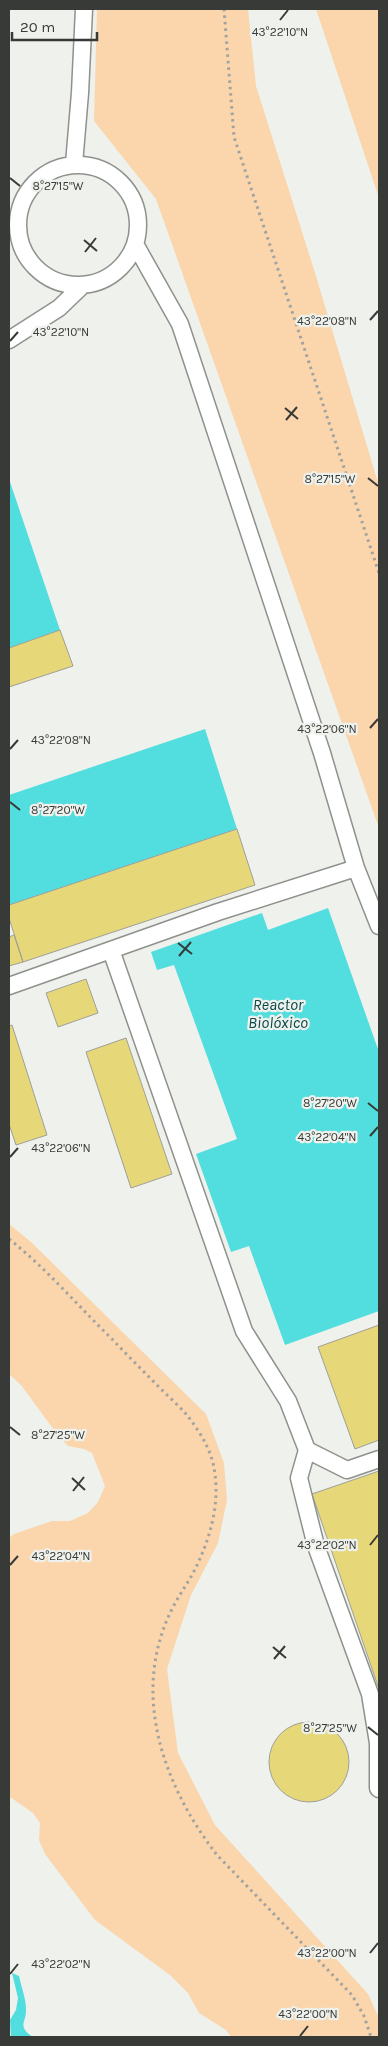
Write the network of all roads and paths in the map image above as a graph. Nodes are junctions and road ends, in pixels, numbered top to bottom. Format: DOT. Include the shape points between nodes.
graph roads {
  1 [pos="84,9"];
  2 [pos="224,9"];
  3 [pos="74,164"];
  4 [pos="135,244"];
  5 [pos="83,285"];
  6 [pos="9,340"];
  7 [pos="379,573"];
  8 [pos="356,868"];
  9 [pos="379,926"];
  10 [pos="111,950"];
  11 [pos="9,986"];
  12 [pos="9,1239"];
  13 [pos="307,1450"];
  14 [pos="379,1458"];
  15 [pos="379,1789"];
  16 [pos="370,2037"];
  1 -- 3 [label="lane"];
  2 -- 7 [label="path" via="234,137"];
  3 -- 4 [label="lane" via="94,166 112,174 126,188 136,205 139,225"];
  3 -- 5 [label="lane" via="55,168 39,178 26,193 19,210 18,230 22,248 46,277 64,284"];
  4 -- 5 [label="lane" via="127,260 115,272 100,281"];
  4 -- 8 [label="lane" via="180,324 322,752"];
  5 -- 6 [label="lane" via="59,308"];
  8 -- 9 [label="lane"];
  8 -- 10 [label="lane"];
  10 -- 11 [label="lane"];
  10 -- 13 [label="lane" via="244,1331 288,1401"];
  12 -- 16 [label="path" via="186,1414 208,1449 217,1491 213,1522 198,1563 172,1609 155,1665 152,1692 155,1726 163,1757 199,1832 217,1855 352,1995 364,2016"];
  13 -- 14 [label="lane" via="347,1470"];
  13 -- 15 [label="lane" via="300,1478 316,1546 370,1694 378,1743"];
}
